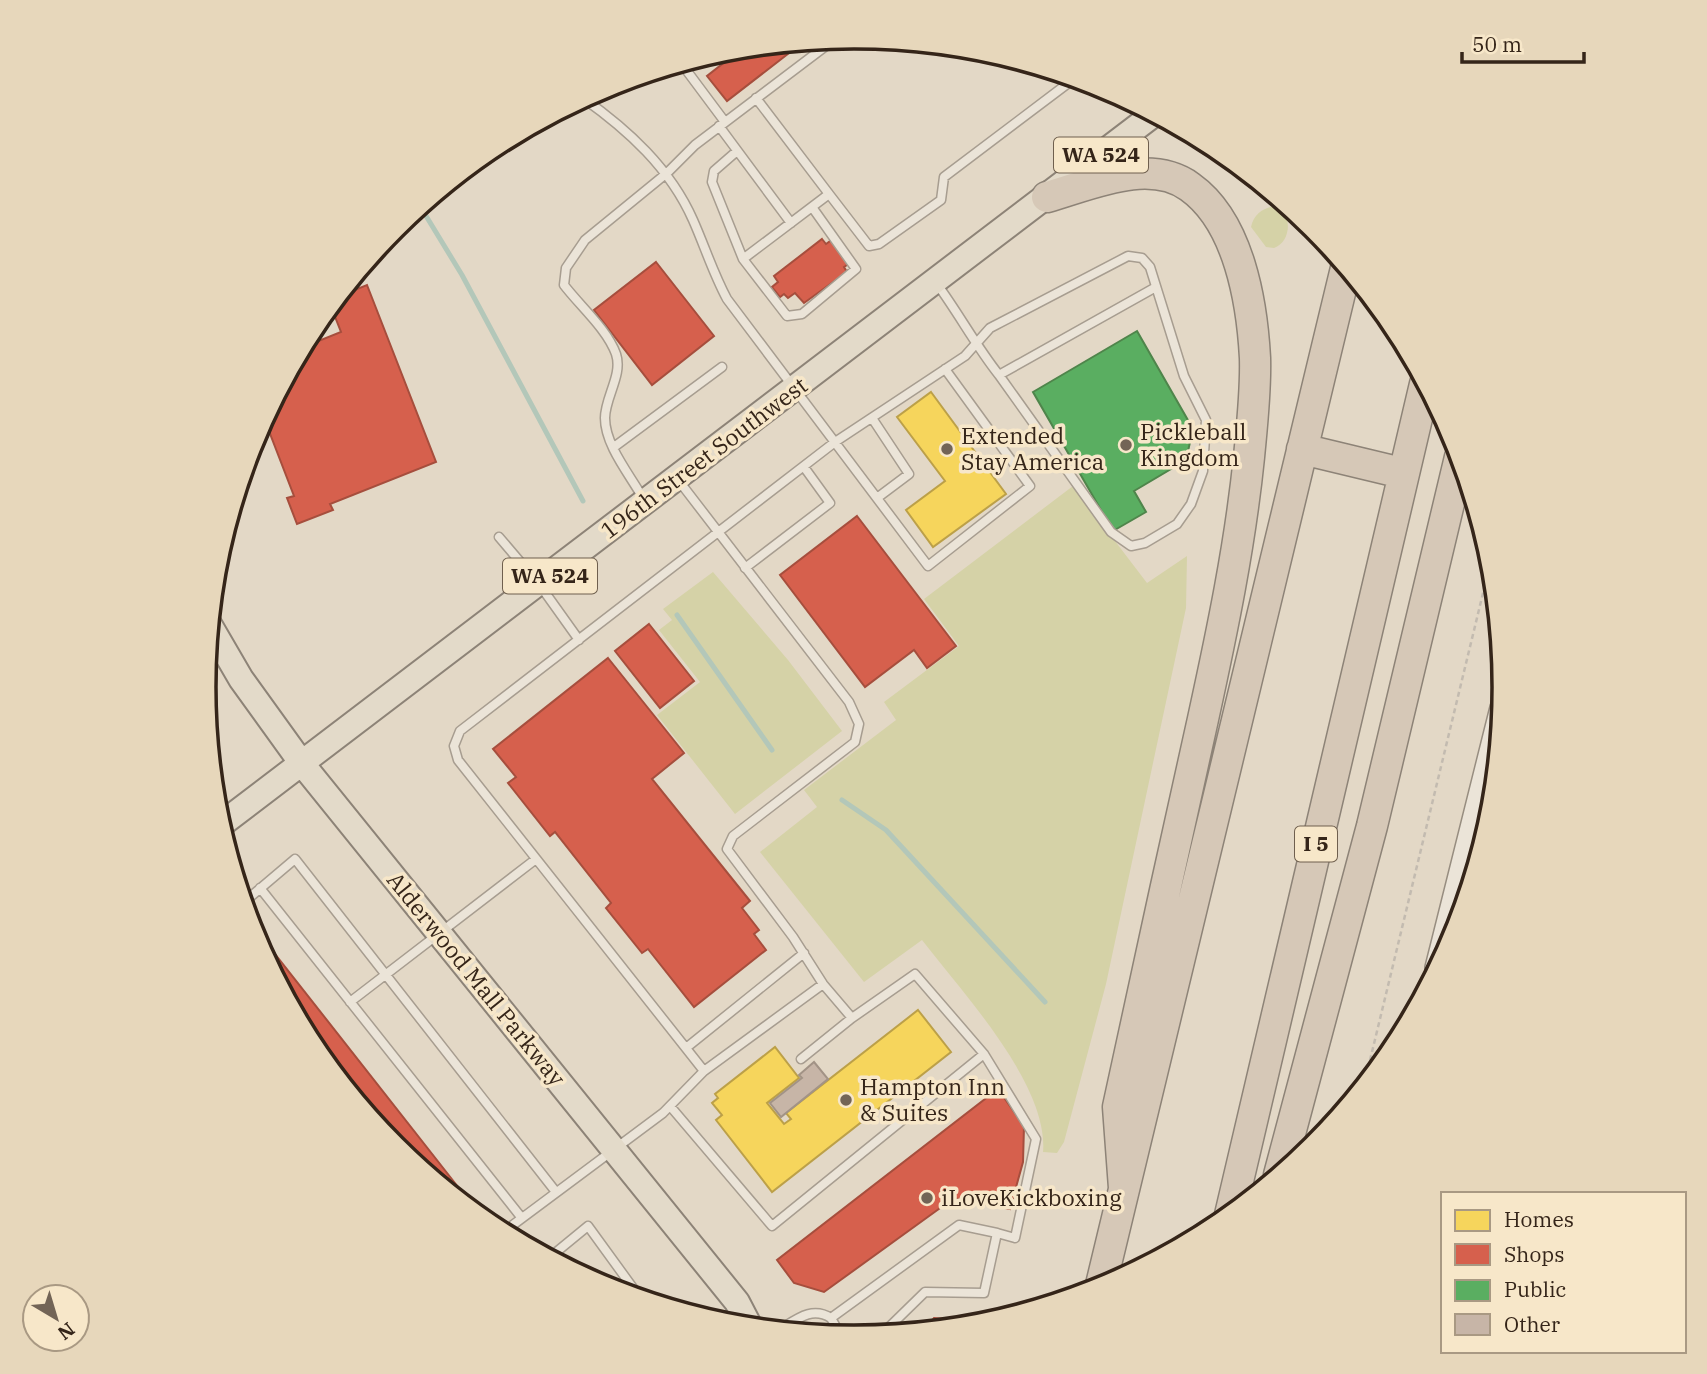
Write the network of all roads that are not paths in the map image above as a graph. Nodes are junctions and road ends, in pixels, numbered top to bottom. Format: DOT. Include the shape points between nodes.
graph roads {
  1 [pos="819,50"];
  2 [pos="687,71"];
  3 [pos="1065,85"];
  4 [pos="756,98"];
  5 [pos="593,105"];
  6 [pos="1146,120"];
  7 [pos="722,124"];
  8 [pos="737,151"];
  9 [pos="667,173"];
  10 [pos="829,194"];
  11 [pos="1047,197"];
  12 [pos="812,207"];
  13 [pos="791,223"];
  14 [pos="743,259"];
  15 [pos="1337,271"];
  16 [pos="1343,279"];
  17 [pos="936,282"];
  18 [pos="1156,287"];
  19 [pos="975,345"];
  20 [pos="1324,358"];
  21 [pos="722,366"];
  22 [pos="945,369"];
  23 [pos="999,375"];
  24 [pos="794,389"];
  25 [pos="1422,397"];
  26 [pos="872,418"];
  27 [pos="835,442"];
  28 [pos="614,447"];
  29 [pos="1302,449"];
  30 [pos="804,467"];
  31 [pos="1402,473"];
  32 [pos="1456,476"];
  33 [pos="678,478"];
  34 [pos="877,498"];
  35 [pos="645,503"];
  36 [pos="1467,513"];
  37 [pos="718,533"];
  38 [pos="499,537"];
  39 [pos="745,568"];
  40 [pos="539,584"];
  41 [pos="218,639"];
  42 [pos="579,640"];
  43 [pos="303,765"];
  44 [pos="1479,811"];
  45 [pos="230,818"];
  46 [pos="1372,826"];
  47 [pos="536,859"];
  48 [pos="260,888"];
  49 [pos="251,896"];
  50 [pos="1456,898"];
  51 [pos="440,934"];
  52 [pos="804,953"];
  53 [pos="385,973"];
  54 [pos="824,984"];
  55 [pos="350,1002"];
  56 [pos="852,1018"];
  57 [pos="686,1048"];
  58 [pos="984,1054"];
  59 [pos="801,1059"];
  60 [pos="704,1071"];
  61 [pos="670,1106"];
  62 [pos="615,1151"];
  63 [pos="1284,1158"];
  64 [pos="1124,1188"];
  65 [pos="556,1192"];
  66 [pos="1234,1199"];
  67 [pos="521,1217"];
  68 [pos="511,1225"];
  69 [pos="996,1233"];
  70 [pos="557,1252"];
  71 [pos="1104,1273"];
  72 [pos="630,1284"];
  73 [pos="744,1316"];
  74 [pos="831,1318"];
  75 [pos="793,1322"];
  76 [pos="892,1324"];
  77 [pos="835,1325"];
  1 -- 4 [label="lane"];
  2 -- 7 [label="lane"];
  3 -- 10 [label="lane" via="944,177 941,200 879,244 869,246"];
  4 -- 7 [label="lane"];
  4 -- 10 [label="lane"];
  5 -- 9 [label="lane"];
  6 -- 11 [label="main road, 196th Street Southwest / WA 524"];
  7 -- 8 [label="lane"];
  7 -- 9 [label="lane"];
  8 -- 13 [label="lane"];
  8 -- 14 [label="lane" via="714,171 712,182"];
  9 -- 24 [label="lane" via="693,219 709,266 727,299"];
  9 -- 28 [label="lane" via="585,240 564,277 564,285 616,355 605,414"];
  10 -- 12 [label="lane"];
  11 -- 17 [label="main road, 196th Street Southwest / WA 524"];
  11 -- 64 [label="highway" via="1151,173 1190,186 1217,215 1227,234 1253,332 1254,410 1230,588 1118,1107"];
  12 -- 13 [label="lane"];
  12 -- 14 [label="lane" via="856,269 802,314 788,316"];
  13 -- 14 [label="lane"];
  15 -- 20 [label="highway"];
  16 -- 20 [label="highway"];
  17 -- 19 [label="lane"];
  17 -- 24 [label="main road, 196th Street Southwest / WA 524"];
  18 -- 19 [label="lane" via="1142,258 1128,256 989,328"];
  18 -- 23 [label="lane"];
  18 -- 23 [label="lane" via="1207,433 1203,471 1191,504 1177,524 1161,535 1132,546 1114,536"];
  19 -- 22 [label="lane"];
  19 -- 23 [label="lane"];
  20 -- 29 [label="highway"];
  21 -- 28 [label="lane"];
  22 -- 26 [label="lane"];
  22 -- 34 [label="lane" via="1030,485 928,566"];
  24 -- 27 [label="lane"];
  24 -- 33 [label="main road, 196th Street Southwest / WA 524"];
  25 -- 31 [label="highway, I 5"];
  26 -- 27 [label="lane"];
  26 -- 34 [label="lane" via="909,474"];
  27 -- 30 [label="lane"];
  27 -- 34 [label="lane"];
  28 -- 35 [label="lane"];
  29 -- 31 [label="highway"];
  29 -- 64 [label="highway"];
  30 -- 37 [label="lane"];
  30 -- 39 [label="lane" via="830,503"];
  31 -- 66 [label="highway, I 5"];
  32 -- 46 [label="highway"];
  33 -- 35 [label="main road, 196th Street Southwest / WA 524"];
  33 -- 37 [label="lane"];
  35 -- 40 [label="main road, 196th Street Southwest / WA 524"];
  36 -- 46 [label="highway"];
  37 -- 39 [label="lane"];
  37 -- 42 [label="lane"];
  38 -- 40 [label="lane"];
  39 -- 52 [label="lane" via="849,702 859,724 855,742 733,836 727,849"];
  40 -- 42 [label="lane"];
  40 -- 43 [label="main road, 196th Street Southwest / WA 524"];
  41 -- 43 [label="main road, Alderwood Mall Parkway"];
  42 -- 47 [label="lane" via="460,731 454,746 458,760"];
  43 -- 45 [label="main road, 196th Street Southwest / WA 524"];
  43 -- 51 [label="main road, Alderwood Mall Parkway"];
  44 -- 50 [label="main road"];
  46 -- 63 [label="highway"];
  47 -- 51 [label="lane"];
  47 -- 57 [label="lane"];
  48 -- 49 [label="lane"];
  48 -- 53 [label="lane" via="295,859"];
  48 -- 55 [label="lane"];
  51 -- 53 [label="lane"];
  51 -- 62 [label="main road, Alderwood Mall Parkway"];
  52 -- 54 [label="lane"];
  52 -- 57 [label="lane"];
  53 -- 55 [label="lane"];
  53 -- 65 [label="lane"];
  54 -- 56 [label="lane"];
  54 -- 60 [label="lane"];
  55 -- 67 [label="lane"];
  56 -- 58 [label="lane" via="915,974"];
  56 -- 59 [label="lane"];
  57 -- 60 [label="lane"];
  58 -- 61 [label="lane" via="772,1226"];
  58 -- 69 [label="lane" via="1036,1139 1015,1238"];
  60 -- 61 [label="lane"];
  61 -- 62 [label="lane"];
  62 -- 65 [label="lane"];
  62 -- 73 [label="main road, Alderwood Mall Parkway"];
  64 -- 71 [label="highway"];
  65 -- 67 [label="lane"];
  67 -- 68 [label="lane"];
  69 -- 74 [label="lane" via="958,1225"];
  69 -- 76 [label="lane" via="984,1293 925,1292"];
  70 -- 72 [label="lane" via="588,1226"];
  74 -- 75 [label="lane" via="820,1311"];
  74 -- 77 [label="lane"];
}
